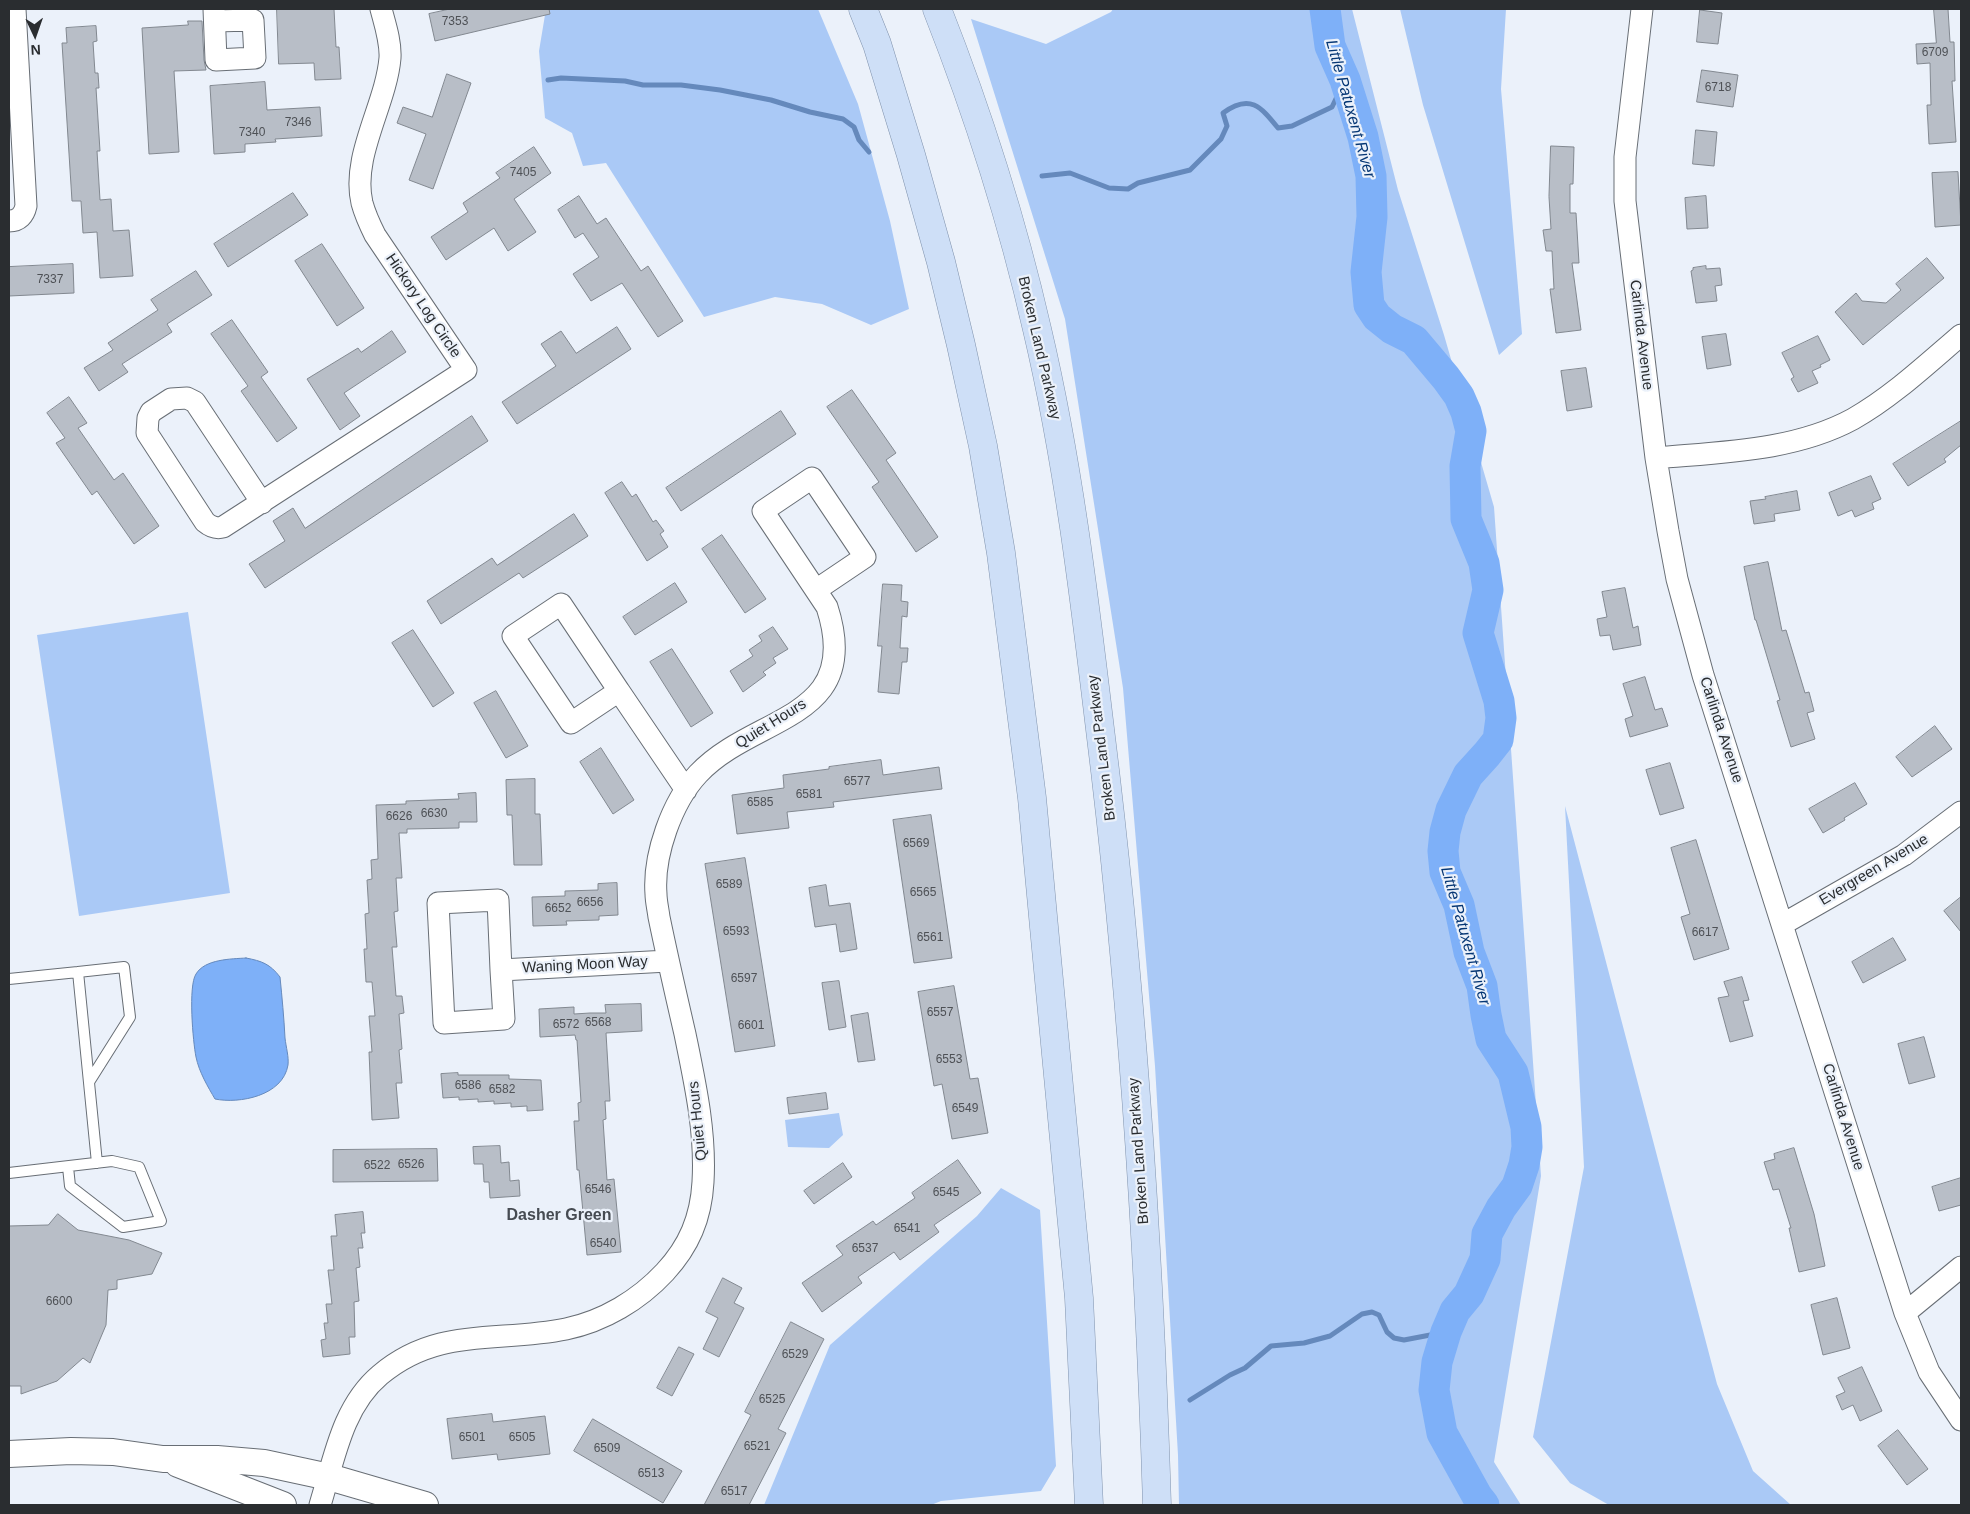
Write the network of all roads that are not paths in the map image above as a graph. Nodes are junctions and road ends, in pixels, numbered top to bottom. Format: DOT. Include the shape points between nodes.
graph roads {
  1 [pos="15,9"];
  2 [pos="381,9"];
  3 [pos="863,9"];
  4 [pos="937,9"];
  5 [pos="1642,9"];
  6 [pos="9,221"];
  7 [pos="1961,335"];
  8 [pos="1656,458"];
  9 [pos="262,502"];
  10 [pos="816,590"];
  11 [pos="619,691"];
  12 [pos="686,790"];
  13 [pos="1961,812"];
  14 [pos="1784,924"];
  15 [pos="668,960"];
  16 [pos="501,970"];
  17 [pos="78,972"];
  18 [pos="9,979"];
  19 [pos="89,1082"];
  20 [pos="97,1163"];
  21 [pos="68,1166"];
  22 [pos="9,1173"];
  23 [pos="1961,1267"];
  24 [pos="1905,1313"];
  25 [pos="1961,1420"];
  26 [pos="9,1454"];
  27 [pos="163,1459"];
  28 [pos="329,1477"];
  29 [pos="283,1505"];
  30 [pos="320,1505"];
  31 [pos="425,1505"];
  32 [pos="1089,1505"];
  33 [pos="1157,1505"];
  1 -- 6 [label="street" via="26,206 24,214"];
  2 -- 9 [label="street, Hickory Log Circle" via="390,55 385,88 363,157 360,175 362,202 376,235 466,370"];
  3 -- 32 [label="main road" via="911,155 941,262 983,446 1001,553 1032,798 1044,927 1083,1361"];
  4 -- 33 [label="main road, Broken Land Parkway" via="983,135 1017,250 1056,421 1076,545 1109,798 1124,953 1145,1234"];
  5 -- 8 [label="street, Carlinda Avenue" via="1626,140 1625,201"];
  7 -- 8 [label="street" via="1891,393 1853,419 1824,432 1747,450"];
  8 -- 14 [label="street, Carlinda Avenue" via="1675,569 1689,624"];
  9 -- 9 [label="street, Hickory Log Circle" via="195,402 187,398 171,399 151,412 147,433 210,527 223,527"];
  10 -- 10 [label="street, Quiet Hours" via="763,511 812,478 865,557"];
  10 -- 12 [label="street, Quiet Hours" via="827,606 835,642 829,677 802,708 714,760"];
  11 -- 11 [label="street" via="562,604 513,636 571,722"];
  11 -- 12 [label="street"];
  12 -- 15 [label="street, Quiet Hours" via="666,829 657,872 656,893"];
  13 -- 14 [label="street, Evergreen Avenue" via="1904,855"];
  14 -- 24 [label="street, Carlinda Avenue"];
  15 -- 16 [label="street, Waning Moon Way"];
  15 -- 28 [label="street, Quiet Hours" via="699,1100 704,1147 701,1206 688,1242 672,1264 634,1300 591,1322 545,1332 455,1340 409,1354 379,1376 352,1411 341,1434"];
  16 -- 16 [label="street, Waning Moon Way" via="498,900 438,904 444,1023 504,1019"];
  17 -- 18 [label="lane"];
  17 -- 19 [label="lane"];
  17 -- 19 [label="lane" via="124,967 130,1017"];
  19 -- 20 [label="lane"];
  20 -- 21 [label="lane"];
  20 -- 21 [label="lane" via="112,1161 139,1167 161,1221 123,1227 70,1186"];
  21 -- 22 [label="lane"];
  23 -- 24 [label="street"];
  24 -- 25 [label="street, Carlinda Avenue" via="1929,1372"];
  26 -- 27 [label="street" via="113,1452"];
  27 -- 28 [label="street" via="217,1458 264,1463"];
  27 -- 29 [label="street"];
  28 -- 30 [label="street, Quiet Hours"];
  28 -- 31 [label="street"];
}
